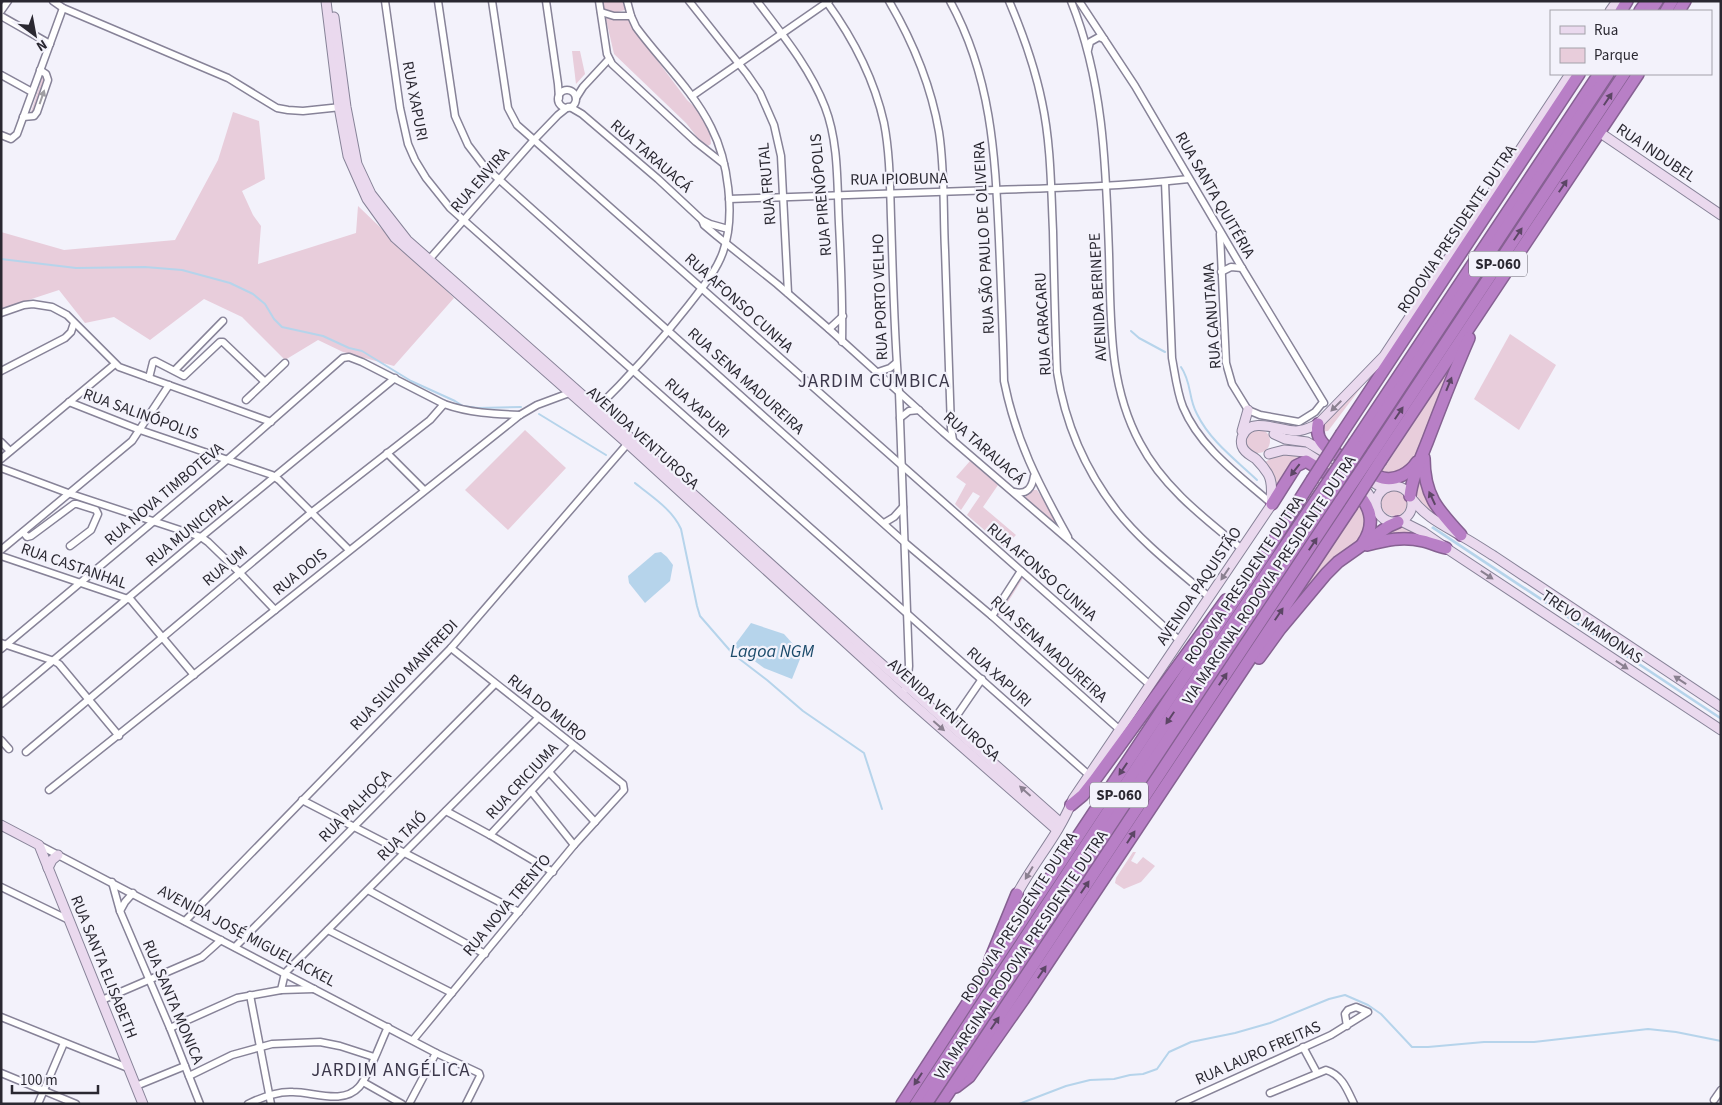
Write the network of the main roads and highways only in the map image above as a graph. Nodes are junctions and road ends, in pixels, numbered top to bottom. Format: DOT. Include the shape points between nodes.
graph roads {
  1 [pos="326,1"];
  2 [pos="332,1"];
  3 [pos="1657,1"];
  4 [pos="1645,6"];
  5 [pos="1569,75"];
  6 [pos="1578,75"];
  7 [pos="1597,75"];
  8 [pos="1607,75"];
  9 [pos="1623,75"];
  10 [pos="1637,75"];
  11 [pos="343,107"];
  12 [pos="1599,132"];
  13 [pos="1721,215"];
  14 [pos="1483,307"];
  15 [pos="1248,410"];
  16 [pos="1318,424"];
  17 [pos="1271,431"];
  18 [pos="1242,437"];
  19 [pos="1358,444"];
  20 [pos="1424,451"];
  21 [pos="1269,454"];
  22 [pos="1377,457"];
  23 [pos="1255,458"];
  24 [pos="1388,487"];
  25 [pos="1327,491"];
  26 [pos="1411,497"];
  27 [pos="1272,504"];
  28 [pos="1346,504"];
  29 [pos="1376,505"];
  30 [pos="1399,521"];
  31 [pos="1460,535"];
  32 [pos="1360,547"];
  33 [pos="1446,548"];
  34 [pos="1266,553"];
  35 [pos="901,687"];
  36 [pos="1222,701"];
  37 [pos="1721,707"];
  38 [pos="1721,730"];
  39 [pos="1071,805"];
  40 [pos="1,825"];
  41 [pos="1059,827"];
  42 [pos="39,845"];
  43 [pos="58,855"];
  44 [pos="48,868"];
  45 [pos="1017,894"];
  46 [pos="980,984"];
  47 [pos="949,1093"];
  48 [pos="143,1104"];
  49 [pos="902,1104"];
  50 [pos="916,1104"];
  51 [pos="926,1104"];
  52 [pos="942,1104"];
  1 -- 11 [label="main road, AVENIDA VENTUROSA"];
  2 -- 11 [label="main road, AVENIDA VENTUROSA"];
  3 -- 4 [label="highway"];
  5 -- 16 [label="main road, one-way" via="1384,356"];
  6 -- 34 [label="highway, RODOVIA PRESIDENTE DUTRA / SP-060, bridge"];
  7 -- 19 [label="highway, RODOVIA PRESIDENTE DUTRA / SP-060"];
  8 -- 19 [label="highway, RODOVIA PRESIDENTE DUTRA / SP-060"];
  22 -- 9 [label="highway, VIA MARGINAL RODOVIA PRESIDENTE DUTRA / SP-060, one-way"];
  10 -- 12 [label="highway"];
  11 -- 35 [label="main road, AVENIDA VENTUROSA" via="346,148 362,190 396,238 630,441"];
  12 -- 13 [label="main road, RUA INDUBEL"];
  14 -- 12 [label="highway, one-way"];
  20 -- 14 [label="highway, one-way"];
  14 -- 22 [label="highway"];
  15 -- 18 [label="main road"];
  16 -- 17 [label="main road" via="1301,430"];
  16 -- 20 [label="highway" via="1320,441 1328,448 1382,478 1399,477 1408,472"];
  17 -- 18 [label="main road" via="1258,424 1251,426"];
  17 -- 21 [label="main road" via="1274,446"];
  17 -- 24 [label="main road" via="1285,439 1307,442 1379,486"];
  18 -- 23 [label="main road" via="1244,450"];
  19 -- 25 [label="highway, RODOVIA PRESIDENTE DUTRA / SP-060, bridge"];
  20 -- 26 [label="highway"];
  31 -- 20 [label="highway, one-way" via="1444,518 1428,489"];
  21 -- 23 [label="main road"];
  21 -- 29 [label="main road" via="1284,450 1306,452 1367,492"];
  22 -- 28 [label="highway, bridge"];
  23 -- 27 [label="main road" via="1270,480"];
  24 -- 26 [label="main road" via="1402,488"];
  24 -- 29 [label="main road" via="1380,492"];
  25 -- 50 [label="highway, RODOVIA PRESIDENTE DUTRA / SP-060, one-way" via="1156,740"];
  25 -- 51 [label="highway, RODOVIA PRESIDENTE DUTRA / SP-060"];
  26 -- 30 [label="main road" via="1409,514"];
  26 -- 31 [label="main road, TREVO MAMONAS" via="1419,508"];
  32 -- 27 [label="highway, one-way" via="1370,529 1371,518 1365,503 1354,491 1308,461 1296,466"];
  27 -- 39 [label="main road, AVENIDA PAQUISTÃO, one-way"];
  36 -- 28 [label="highway, one-way"];
  47 -- 28 [label="highway, VIA MARGINAL RODOVIA PRESIDENTE DUTRA / SP-060, one-way"];
  29 -- 30 [label="main road" via="1382,518 1390,522"];
  30 -- 32 [label="highway"];
  30 -- 33 [label="main road, TREVO MAMONAS" via="1432,537"];
  37 -- 31 [label="main road, TREVO MAMONAS, one-way"];
  32 -- 33 [label="highway" via="1402,539"];
  32 -- 36 [label="highway" via="1326,574"];
  33 -- 38 [label="main road, TREVO MAMONAS, one-way"];
  34 -- 39 [label="highway" via="1233,590 1083,795"];
  34 -- 46 [label="highway, RODOVIA PRESIDENTE DUTRA / SP-060, one-way"];
  35 -- 41 [label="main road, AVENIDA VENTUROSA, one-way"];
  41 -- 35 [label="main road, AVENIDA VENTUROSA, one-way" via="951,724"];
  47 -- 36 [label="highway, one-way" via="970,1077"];
  39 -- 41 [label="main road, AVENIDA PAQUISTÃO"];
  40 -- 42 [label="main road, AVENIDA JOSÉ MIGUEL ACKEL"];
  41 -- 45 [label="main road, AVENIDA PAQUISTÃO, one-way"];
  42 -- 44 [label="main road, RUA SANTA ELISABETH"];
  43 -- 44 [label="main road"];
  44 -- 48 [label="main road, RUA SANTA ELISABETH"];
  45 -- 46 [label="highway"];
  46 -- 49 [label="highway, RODOVIA PRESIDENTE DUTRA / SP-060, one-way"];
  47 -- 52 [label="highway, VIA MARGINAL RODOVIA PRESIDENTE DUTRA / SP-060"];
}
